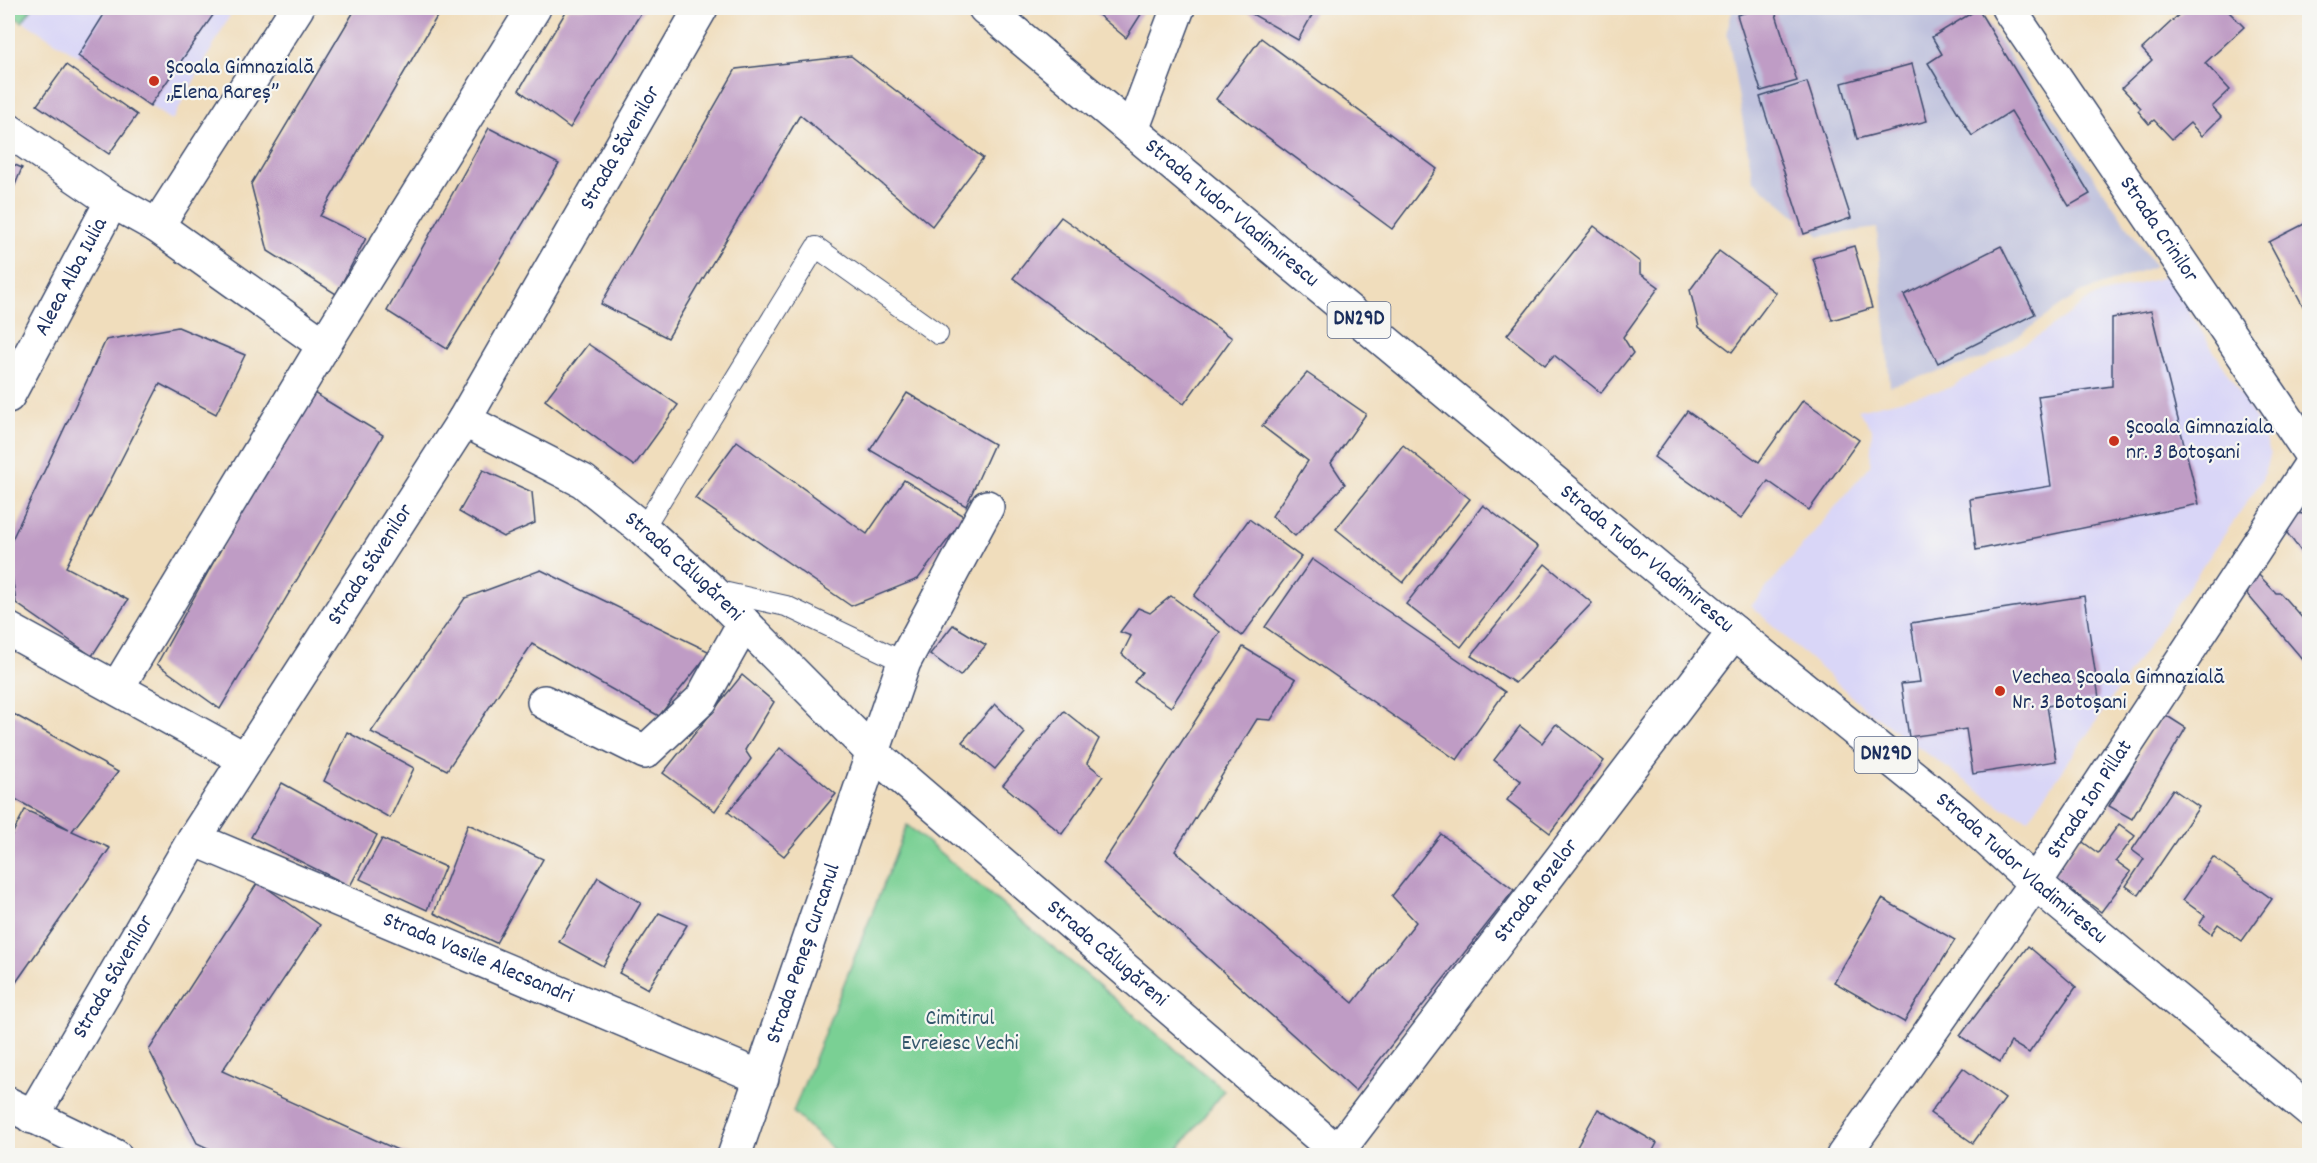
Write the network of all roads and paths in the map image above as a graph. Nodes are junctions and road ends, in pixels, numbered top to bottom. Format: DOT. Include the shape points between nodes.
graph roads {
  1 [pos="297,8"];
  2 [pos="534,8"];
  3 [pos="701,8"];
  4 [pos="985,8"];
  5 [pos="1178,8"];
  6 [pos="2008,8"];
  7 [pos="8,129"];
  8 [pos="1132,130"];
  9 [pos="112,201"];
  10 [pos="156,226"];
  11 [pos="938,334"];
  12 [pos="324,345"];
  13 [pos="8,396"];
  14 [pos="464,420"];
  15 [pos="2310,453"];
  16 [pos="2310,466"];
  17 [pos="987,507"];
  18 [pos="643,529"];
  19 [pos="711,590"];
  20 [pos="744,623"];
  21 [pos="8,629"];
  22 [pos="1734,632"];
  23 [pos="904,662"];
  24 [pos="117,688"];
  25 [pos="544,702"];
  26 [pos="872,752"];
  27 [pos="245,759"];
  28 [pos="194,839"];
  29 [pos="2035,883"];
  30 [pos="762,1077"];
  31 [pos="20,1110"];
  32 [pos="2310,1111"];
  33 [pos="1340,1153"];
  34 [pos="115,1155"];
  35 [pos="734,1155"];
  36 [pos="1843,1155"];
  1 -- 10 [label="street"];
  2 -- 12 [label="street"];
  3 -- 14 [label="street, Strada Săvenilor"];
  4 -- 8 [label="street, Strada Tudor Vladimirescu / DN29D"];
  5 -- 8 [label="street"];
  6 -- 15 [label="street, Strada Crinilor"];
  7 -- 9 [label="street"];
  8 -- 22 [label="street, Strada Tudor Vladimirescu / DN29D"];
  9 -- 10 [label="street, Aleea Alba Iulia"];
  9 -- 13 [label="street, Aleea Alba Iulia"];
  10 -- 12 [label="street, Aleea Alba Iulia"];
  11 -- 18 [label="lane" via="816,247"];
  12 -- 24 [label="street"];
  14 -- 18 [label="street, Strada Călugăreni" via="583,482"];
  14 -- 27 [label="street, Strada Săvenilor"];
  16 -- 29 [label="street, Strada Ion Pillat"];
  17 -- 23 [label="street"];
  18 -- 19 [label="street, Strada Călugăreni"];
  19 -- 20 [label="street, Strada Călugăreni"];
  19 -- 23 [label="lane" via="786,606"];
  20 -- 25 [label="street" via="701,700 645,752"];
  20 -- 26 [label="street, Strada Călugăreni"];
  21 -- 24 [label="street"];
  22 -- 29 [label="street, Strada Tudor Vladimirescu / DN29D" via="1959,814"];
  22 -- 33 [label="street, Strada Rozelor"];
  23 -- 26 [label="street"];
  24 -- 27 [label="street"];
  26 -- 30 [label="street, Strada Peneș Curcanul"];
  26 -- 33 [label="street, Strada Călugăreni"];
  27 -- 28 [label="street, Strada Săvenilor"];
  28 -- 30 [label="street, Strada Vasile Alecsandri"];
  28 -- 31 [label="street, Strada Săvenilor"];
  29 -- 32 [label="street, Strada Tudor Vladimirescu / DN29D"];
  29 -- 36 [label="street, Strada Ion Pillat"];
  30 -- 35 [label="street, Strada Peneș Curcanul"];
  31 -- 34 [label="street"];
}
